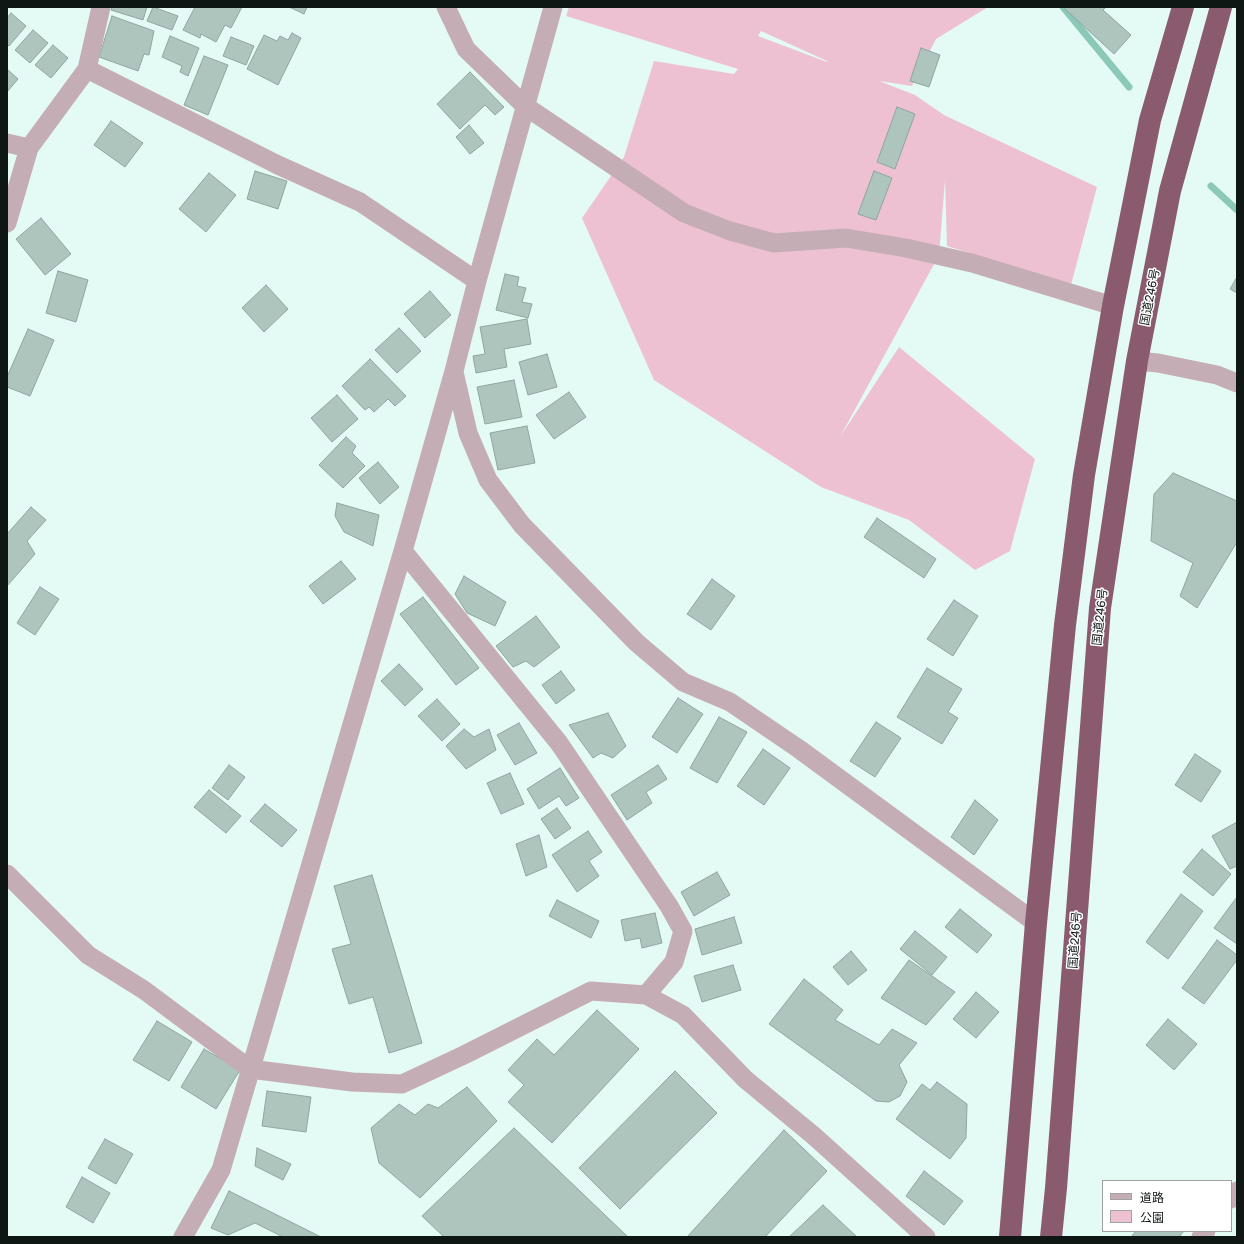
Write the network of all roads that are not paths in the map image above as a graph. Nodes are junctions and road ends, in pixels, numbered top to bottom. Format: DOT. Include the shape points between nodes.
graph roads {
  1 [pos="101,7"];
  2 [pos="446,7"];
  3 [pos="553,7"];
  4 [pos="1182,7"];
  5 [pos="1221,7"];
  6 [pos="86,69"];
  7 [pos="525,106"];
  8 [pos="7,143"];
  9 [pos="29,148"];
  10 [pos="7,223"];
  11 [pos="477,281"];
  12 [pos="1113,306"];
  13 [pos="1137,361"];
  14 [pos="454,371"];
  15 [pos="1237,383"];
  16 [pos="403,551"];
  17 [pos="7,874"];
  18 [pos="1036,923"];
  19 [pos="646,995"];
  20 [pos="250,1069"];
  21 [pos="183,1237"];
  22 [pos="926,1237"];
  23 [pos="1010,1237"];
  24 [pos="1051,1237"];
  1 -- 6 [label="street"];
  2 -- 7 [label="street" via="466,49"];
  3 -- 7 [label="street"];
  4 -- 12 [label="highway" via="1150,120"];
  5 -- 13 [label="highway, 国道246号" via="1170,191"];
  6 -- 9 [label="street"];
  6 -- 11 [label="street" via="278,165 360,202"];
  7 -- 11 [label="street"];
  7 -- 12 [label="street" via="684,213 730,231 774,243 846,238 906,248 972,263"];
  8 -- 9 [label="street"];
  9 -- 10 [label="street"];
  11 -- 14 [label="street"];
  12 -- 18 [label="highway" via="1084,475 1065,625"];
  13 -- 15 [label="street" via="1217,375"];
  13 -- 24 [label="highway, 国道246号" via="1100,608"];
  14 -- 16 [label="street"];
  14 -- 18 [label="street" via="468,433 488,480 522,525 637,643 683,682 730,702 799,749"];
  16 -- 19 [label="street" via="559,743 669,906 683,931 674,962"];
  16 -- 20 [label="street"];
  17 -- 20 [label="street" via="88,955 144,990"];
  18 -- 23 [label="highway"];
  19 -- 20 [label="street" via="591,991 402,1084 352,1082"];
  19 -- 22 [label="street" via="684,1015 745,1079 814,1136"];
  20 -- 21 [label="street" via="221,1170"];
}
